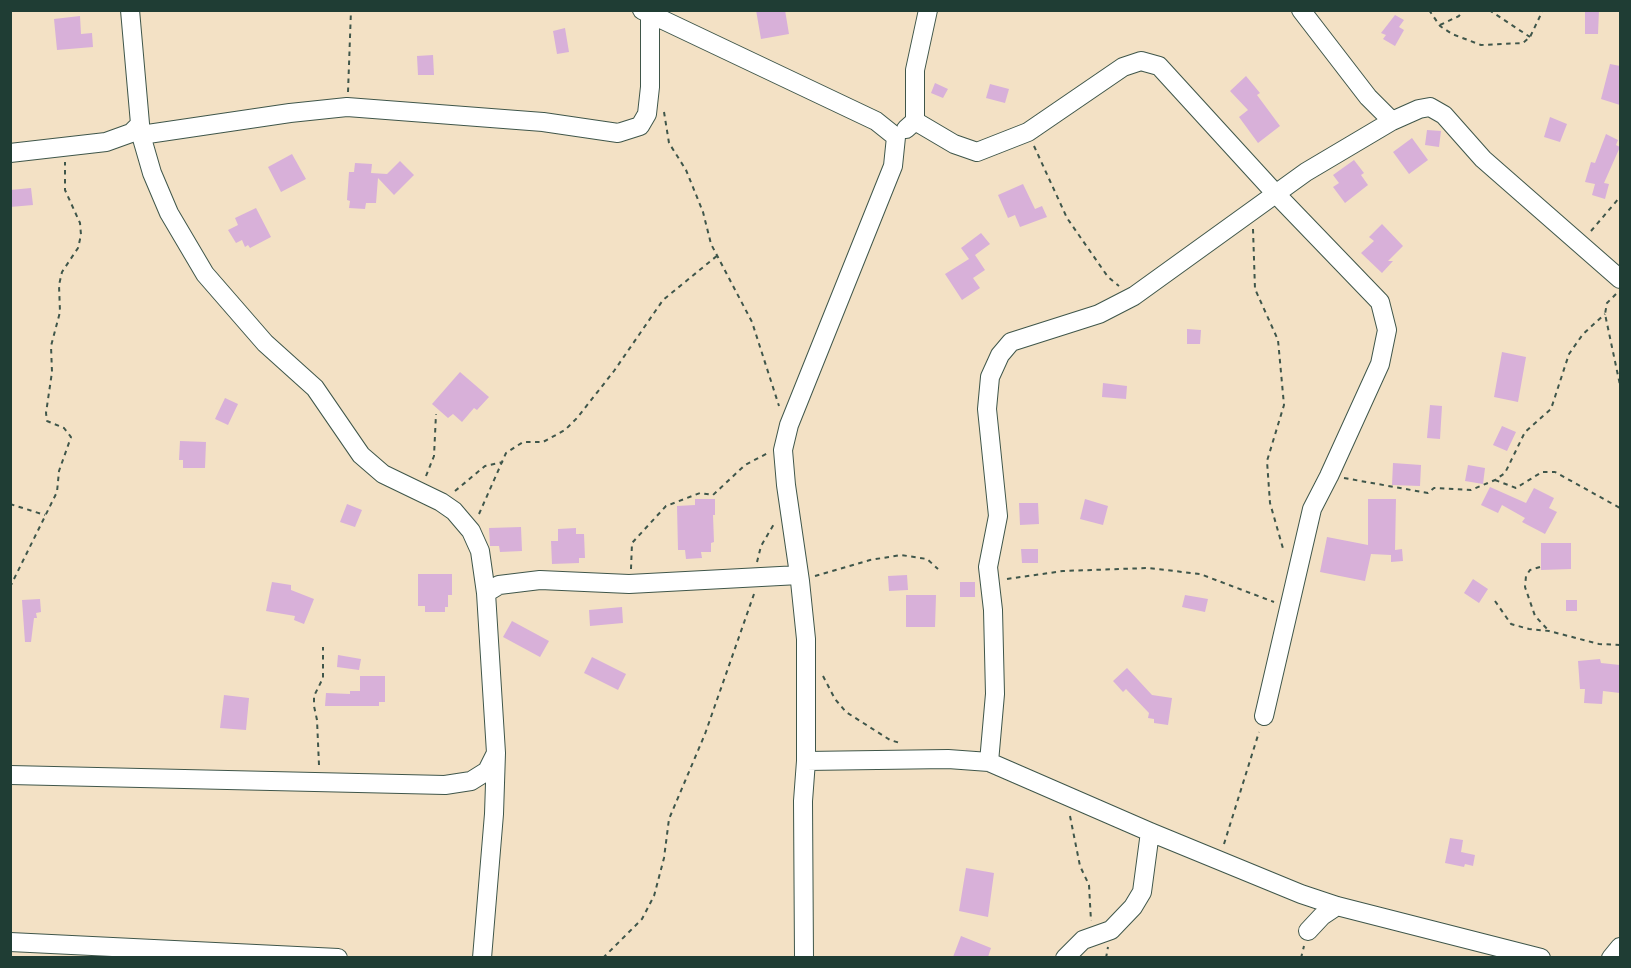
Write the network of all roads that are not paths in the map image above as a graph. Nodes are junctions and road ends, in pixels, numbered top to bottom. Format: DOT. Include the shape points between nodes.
graph roads {
  1 [pos="130,10"];
  2 [pos="928,10"];
  3 [pos="1301,10"];
  4 [pos="646,13"];
  5 [pos="915,121"];
  6 [pos="1392,121"];
  7 [pos="140,130"];
  8 [pos="896,137"];
  9 [pos="10,153"];
  10 [pos="1276,194"];
  11 [pos="1620,279"];
  12 [pos="799,578"];
  13 [pos="486,593"];
  14 [pos="1264,716"];
  15 [pos="496,753"];
  16 [pos="806,760"];
  17 [pos="989,762"];
  18 [pos="10,775"];
  19 [pos="1150,832"];
  20 [pos="1338,906"];
  21 [pos="1308,931"];
  22 [pos="10,942"];
  23 [pos="1620,946"];
  24 [pos="287,956"];
  25 [pos="338,957"];
  26 [pos="482,957"];
  27 [pos="804,957"];
  28 [pos="1065,957"];
  29 [pos="1541,957"];
  30 [pos="1611,957"];
  1 -- 7 [label="street"];
  2 -- 5 [label="street" via="915,70"];
  3 -- 6 [label="street" via="1368,97"];
  4 -- 7 [label="street" via="650,87 647,114 640,126 618,133 543,122 346,107"];
  4 -- 8 [label="street" via="876,121"];
  5 -- 8 [label="street"];
  5 -- 10 [label="street" via="954,144 977,152 1028,132 1123,67 1141,62 1159,66"];
  6 -- 10 [label="street"];
  6 -- 11 [label="street" via="1419,109 1430,108 1444,115 1483,159"];
  7 -- 9 [label="street" via="106,142"];
  7 -- 13 [label="street" via="152,173 170,213 205,274 265,343 315,388 361,455 383,474 454,510 471,531 480,551"];
  8 -- 12 [label="street" via="893,166 789,425 783,450"];
  10 -- 14 [label="street" via="1380,302 1387,330 1380,364 1312,509"];
  10 -- 17 [label="street" via="1134,296 1100,314 1011,342 1000,355 990,377 987,409 998,516 988,567 995,694"];
  12 -- 13 [label="street" via="629,584 540,580 498,585"];
  12 -- 16 [label="street" via="806,639"];
  13 -- 15 [label="street"];
  15 -- 18 [label="street" via="487,771 471,781 445,785"];
  15 -- 26 [label="street"];
  16 -- 17 [label="street"];
  16 -- 27 [label="street"];
  17 -- 19 [label="street"];
  19 -- 20 [label="street"];
  19 -- 28 [label="street" via="1142,892 1133,907 1111,930 1083,940"];
  20 -- 21 [label="street"];
  20 -- 29 [label="street"];
  22 -- 24 [label="street"];
  23 -- 30 [label="street"];
  24 -- 25 [label="street"];
}
